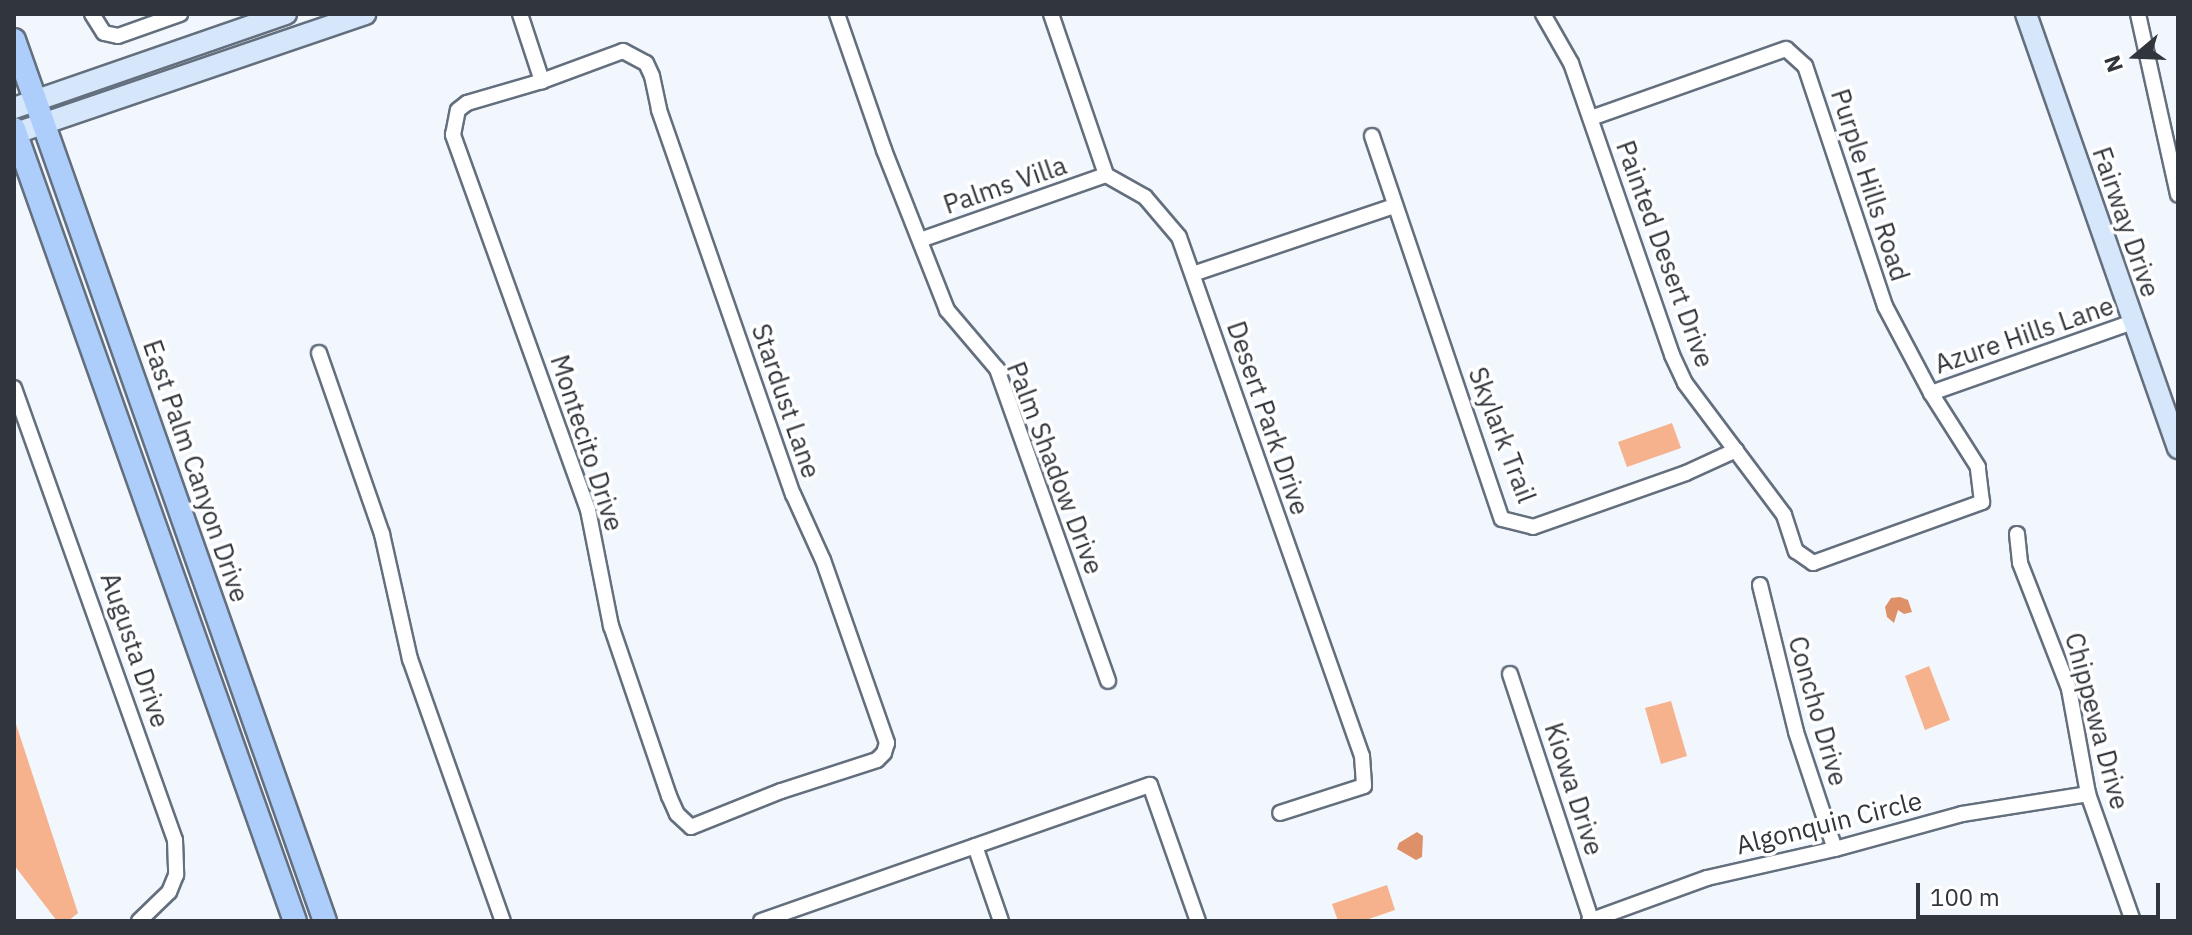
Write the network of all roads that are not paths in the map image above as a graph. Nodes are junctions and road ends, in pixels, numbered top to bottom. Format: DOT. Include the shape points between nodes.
graph roads {
  1 [pos="92,14"];
  2 [pos="180,14"];
  3 [pos="286,14"];
  4 [pos="365,14"];
  5 [pos="520,14"];
  6 [pos="837,14"];
  7 [pos="1051,14"];
  8 [pos="1543,14"];
  9 [pos="2026,14"];
  10 [pos="2138,14"];
  11 [pos="14,40"];
  12 [pos="542,81"];
  13 [pos="36,100"];
  14 [pos="14,108"];
  15 [pos="1591,118"];
  16 [pos="44,124"];
  17 [pos="15,132"];
  18 [pos="1372,136"];
  19 [pos="1106,175"];
  20 [pos="2178,195"];
  21 [pos="1394,206"];
  22 [pos="920,240"];
  23 [pos="1193,274"];
  24 [pos="2133,322"];
  25 [pos="319,353"];
  26 [pos="14,388"];
  27 [pos="1931,393"];
  28 [pos="2178,448"];
  29 [pos="1736,450"];
  30 [pos="1959,512"];
  31 [pos="2017,534"];
  32 [pos="1760,585"];
  33 [pos="1510,674"];
  34 [pos="1108,681"];
  35 [pos="781,791"];
  36 [pos="2088,794"];
  37 [pos="1280,813"];
  38 [pos="975,846"];
  39 [pos="1835,849"];
  40 [pos="801,914"];
  41 [pos="1590,920"];
  42 [pos="139,921"];
  43 [pos="295,921"];
  44 [pos="325,921"];
  45 [pos="503,921"];
  46 [pos="761,921"];
  47 [pos="1001,921"];
  48 [pos="1198,921"];
  49 [pos="2133,921"];
  1 -- 2 [label="street" via="104,33 118,36"];
  3 -- 13 [label="street"];
  4 -- 16 [label="street"];
  5 -- 12 [label="street"];
  6 -- 22 [label="street, Palm Shadow Drive"];
  7 -- 19 [label="street"];
  8 -- 15 [label="street, Painted Desert Drive" via="1571,63"];
  9 -- 24 [label="street, Fairway Drive"];
  10 -- 20 [label="street"];
  11 -- 13 [label="main road, East Palm Canyon Drive"];
  12 -- 35 [label="street, Montecito Drive" via="467,103 458,110 453,135 588,510 611,626 682,821 691,827 701,825"];
  12 -- 35 [label="street, Stardust Lane" via="623,51 646,63 793,494 886,732 884,753 877,760"];
  13 -- 14 [label="street"];
  13 -- 16 [label="main road, East Palm Canyon Drive"];
  15 -- 27 [label="street, Purple Hills Road" via="1786,49 1805,66 1885,306"];
  15 -- 29 [label="street, Painted Desert Drive" via="1672,355 1685,383"];
  16 -- 17 [label="street"];
  16 -- 44 [label="main road, East Palm Canyon Drive"];
  17 -- 43 [label="main road"];
  18 -- 21 [label="street, Skylark Trail"];
  19 -- 22 [label="street, Palms Villa"];
  19 -- 23 [label="street, Desert Park Drive" via="1145,197 1179,237"];
  21 -- 23 [label="street"];
  21 -- 29 [label="street, Skylark Trail" via="1502,519 1533,527"];
  22 -- 34 [label="street, Palm Shadow Drive" via="947,310 997,369"];
  23 -- 37 [label="street, Desert Park Drive" via="1362,756 1364,786"];
  24 -- 27 [label="street, Azure Hills Lane"];
  24 -- 28 [label="street, Fairway Drive"];
  25 -- 45 [label="street" via="382,534 410,659"];
  26 -- 42 [label="street, Augusta Drive" via="175,840 176,875 169,892"];
  27 -- 30 [label="street, Purple Hills Road" via="1978,467 1982,502"];
  29 -- 30 [label="street, Painted Desert Drive" via="1784,515 1796,551 1813,563"];
  31 -- 36 [label="street, Chippewa Drive" via="2020,563 2069,689"];
  32 -- 39 [label="street, Concho Drive" via="1796,732"];
  33 -- 41 [label="street, Kiowa Drive"];
  36 -- 39 [label="street, Algonquin Circle" via="1962,814"];
  36 -- 49 [label="street, Chippewa Drive"];
  38 -- 40 [label="street"];
  38 -- 47 [label="street"];
  38 -- 48 [label="street" via="1150,785"];
  39 -- 41 [label="street, Algonquin Circle" via="1707,878"];
  40 -- 46 [label="street"];
}
